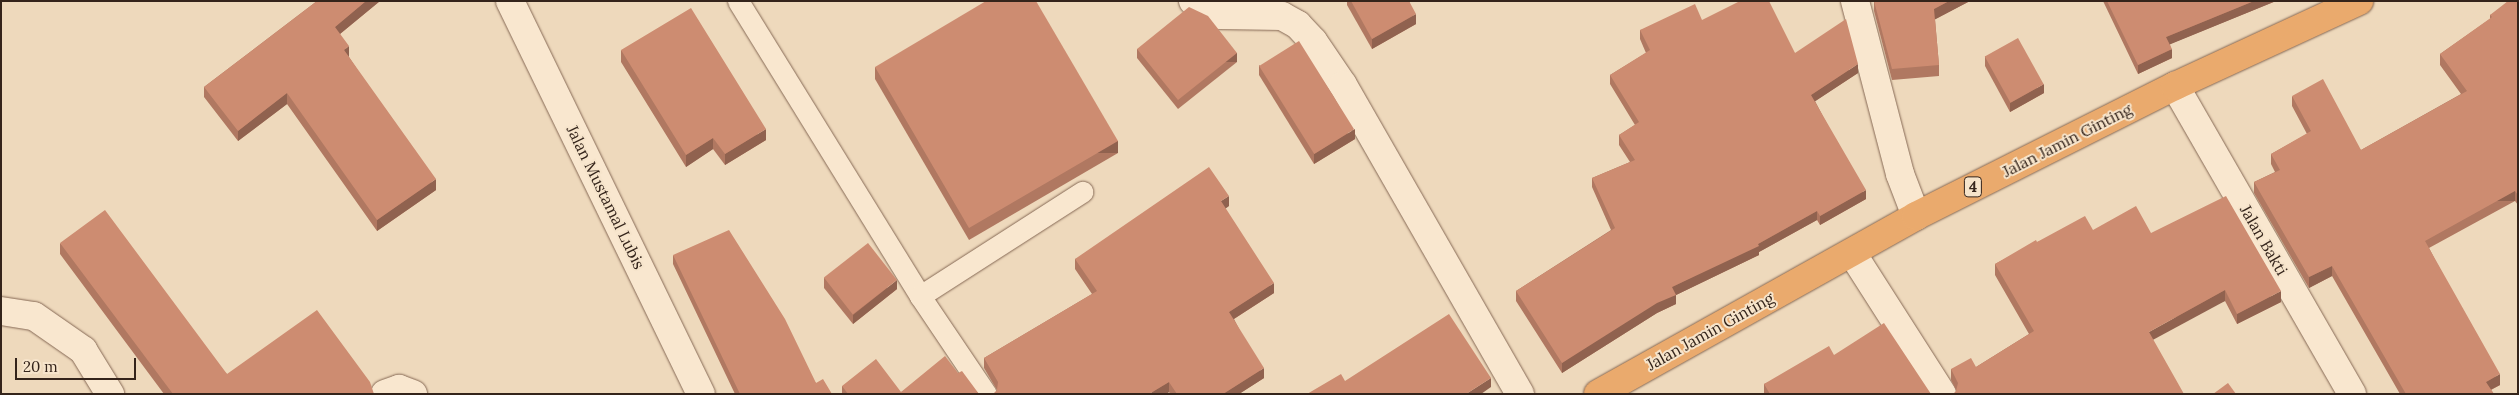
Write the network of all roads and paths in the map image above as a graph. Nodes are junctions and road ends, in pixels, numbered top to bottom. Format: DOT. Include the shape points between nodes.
graph roads {
  1 [pos="510,1"];
  2 [pos="738,1"];
  3 [pos="1193,1"];
  4 [pos="1855,1"];
  5 [pos="2360,1"];
  6 [pos="2175,86"];
  7 [pos="1082,192"];
  8 [pos="1916,216"];
  9 [pos="1852,253"];
  10 [pos="920,296"];
  11 [pos="1,311"];
  12 [pos="110,394"];
  13 [pos="385,394"];
  14 [pos="413,394"];
  15 [pos="702,394"];
  16 [pos="986,394"];
  17 [pos="1520,394"];
  18 [pos="1598,394"];
  19 [pos="1942,394"];
  20 [pos="2352,394"];
  1 -- 15 [label="street, Jalan Mustamal Lubis"];
  2 -- 10 [label="lane"];
  3 -- 17 [label="street" via="1221,15 1282,16 1298,25 1313,41 1344,85"];
  4 -- 8 [label="street" via="1900,174"];
  5 -- 6 [label="highway, Jalan Jamin Ginting / 4"];
  6 -- 8 [label="highway, Jalan Jamin Ginting / 4"];
  6 -- 20 [label="street, Jalan Bakti"];
  7 -- 10 [label="lane"];
  8 -- 9 [label="highway, Jalan Jamin Ginting / 4"];
  9 -- 18 [label="highway, Jalan Jamin Ginting / 4"];
  9 -- 19 [label="street"];
  10 -- 16 [label="lane"];
  11 -- 12 [label="street" via="34,316 76,344"];
  13 -- 14 [label="street" via="399,389"];
}
